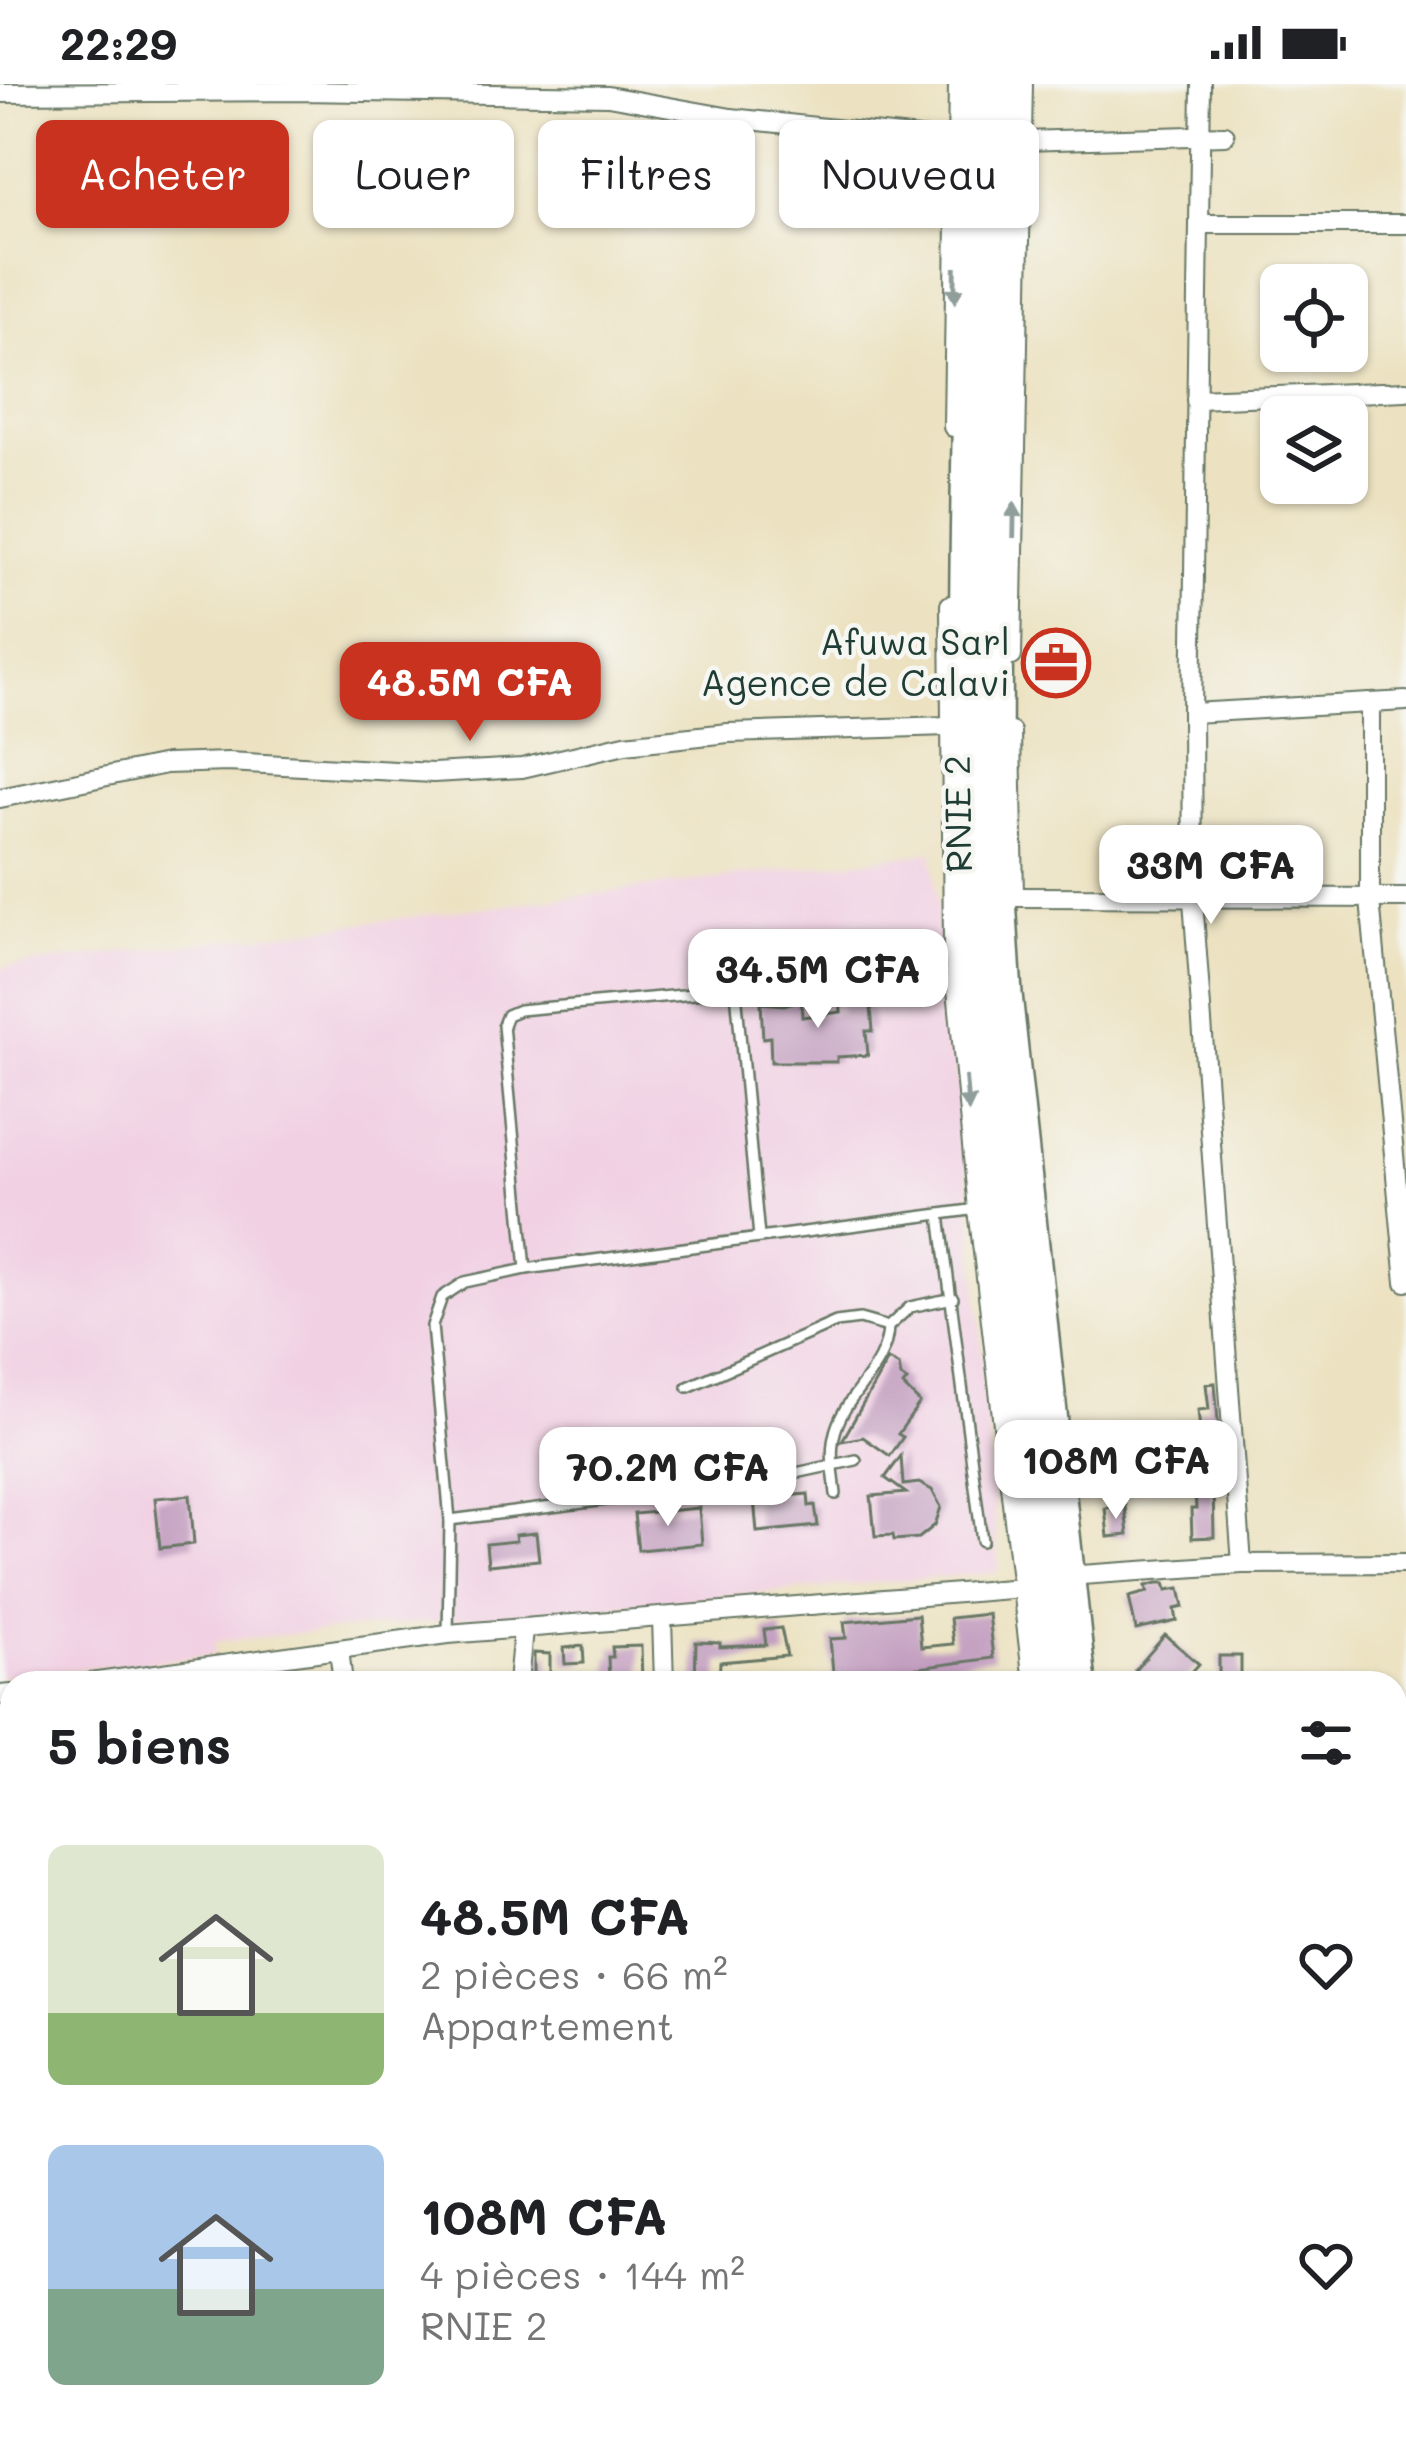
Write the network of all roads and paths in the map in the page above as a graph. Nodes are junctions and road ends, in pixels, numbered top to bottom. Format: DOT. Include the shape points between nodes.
graph roads {
  1 [pos="958,84"];
  2 [pos="977,84"];
  3 [pos="1004,84"];
  4 [pos="1023,84"];
  5 [pos="1201,84"];
  6 [pos="300,87"];
  7 [pos="88,88"];
  8 [pos="529,89"];
  9 [pos="609,90"];
  10 [pos="0,92"];
  11 [pos="957,120"];
  12 [pos="1023,120"];
  13 [pos="779,123"];
  14 [pos="1202,134"];
  15 [pos="1225,135"];
  16 [pos="1039,140"];
  17 [pos="1200,224"];
  18 [pos="1406,224"];
  19 [pos="956,228"];
  20 [pos="1021,228"];
  21 [pos="1406,391"];
  22 [pos="1196,399"];
  23 [pos="1406,701"];
  24 [pos="1370,704"];
  25 [pos="1192,713"];
  26 [pos="949,726"];
  27 [pos="0,798"];
  28 [pos="1014,897"];
  29 [pos="1406,898"];
  30 [pos="1193,900"];
  31 [pos="1370,900"];
  32 [pos="779,966"];
  33 [pos="736,991"];
  34 [pos="978,1209"];
  35 [pos="940,1215"];
  36 [pos="759,1238"];
  37 [pos="526,1269"];
  38 [pos="1406,1282"];
  39 [pos="953,1298"];
  40 [pos="888,1328"];
  41 [pos="688,1387"];
  42 [pos="856,1460"];
  43 [pos="832,1464"];
  44 [pos="836,1494"];
  45 [pos="450,1520"];
  46 [pos="982,1541"];
  47 [pos="1406,1563"];
  48 [pos="1242,1564"];
  49 [pos="1081,1575"];
  50 [pos="1022,1588"];
  51 [pos="662,1619"];
  52 [pos="523,1630"];
  53 [pos="448,1634"];
  54 [pos="339,1649"];
  55 [pos="178,1671"];
  56 [pos="342,1671"];
  57 [pos="519,1671"];
  58 [pos="664,1671"];
  59 [pos="1032,1671"];
  60 [pos="1050,1671"];
  61 [pos="1078,1671"];
  62 [pos="1092,1671"];
  1 -- 11 [label="street"];
  2 -- 60 [label="highway, RNIE 2 / RNIE 2" via="966,697 974,946"];
  3 -- 61 [label="highway, RNIE 2 / RNIE 2" via="995,836"];
  4 -- 12 [label="street"];
  5 -- 14 [label="street"];
  6 -- 7 [label="street"];
  6 -- 8 [label="street"];
  7 -- 10 [label="street"];
  8 -- 9 [label="street"];
  9 -- 13 [label="street"];
  14 -- 15 [label="street"];
  14 -- 16 [label="street"];
  14 -- 17 [label="street"];
  17 -- 18 [label="street"];
  17 -- 22 [label="street"];
  19 -- 26 [label="street, one-way"];
  28 -- 20 [label="street, one-way"];
  21 -- 22 [label="street"];
  22 -- 25 [label="street"];
  23 -- 24 [label="street"];
  24 -- 25 [label="street"];
  24 -- 31 [label="street"];
  25 -- 30 [label="street"];
  26 -- 27 [label="street" via="728,733 625,744 522,768 434,773 166,764"];
  26 -- 34 [label="street, one-way" via="953,947"];
  28 -- 30 [label="street"];
  28 -- 49 [label="street"];
  29 -- 31 [label="street"];
  30 -- 31 [label="street"];
  30 -- 48 [label="street"];
  31 -- 38 [label="street"];
  32 -- 33 [label="lane" via="781,991"];
  33 -- 36 [label="lane"];
  33 -- 37 [label="lane" via="507,1015"];
  34 -- 35 [label="lane"];
  34 -- 50 [label="street"];
  35 -- 36 [label="lane"];
  35 -- 39 [label="lane"];
  36 -- 37 [label="lane"];
  37 -- 45 [label="lane" via="465,1282 442,1297 432,1326"];
  39 -- 40 [label="lane" via="910,1307"];
  39 -- 46 [label="lane"];
  40 -- 41 [label="lane" via="836,1322"];
  40 -- 43 [label="lane" via="886,1351 837,1427"];
  42 -- 43 [label="lane"];
  43 -- 44 [label="lane"];
  43 -- 45 [label="lane"];
  45 -- 53 [label="lane"];
  47 -- 48 [label="street"];
  48 -- 49 [label="street"];
  49 -- 62 [label="street"];
  50 -- 51 [label="street"];
  50 -- 59 [label="street"];
  51 -- 52 [label="street"];
  51 -- 58 [label="street"];
  52 -- 53 [label="street"];
  52 -- 57 [label="street"];
  53 -- 54 [label="street"];
  54 -- 55 [label="street"];
  54 -- 56 [label="street"];
}
